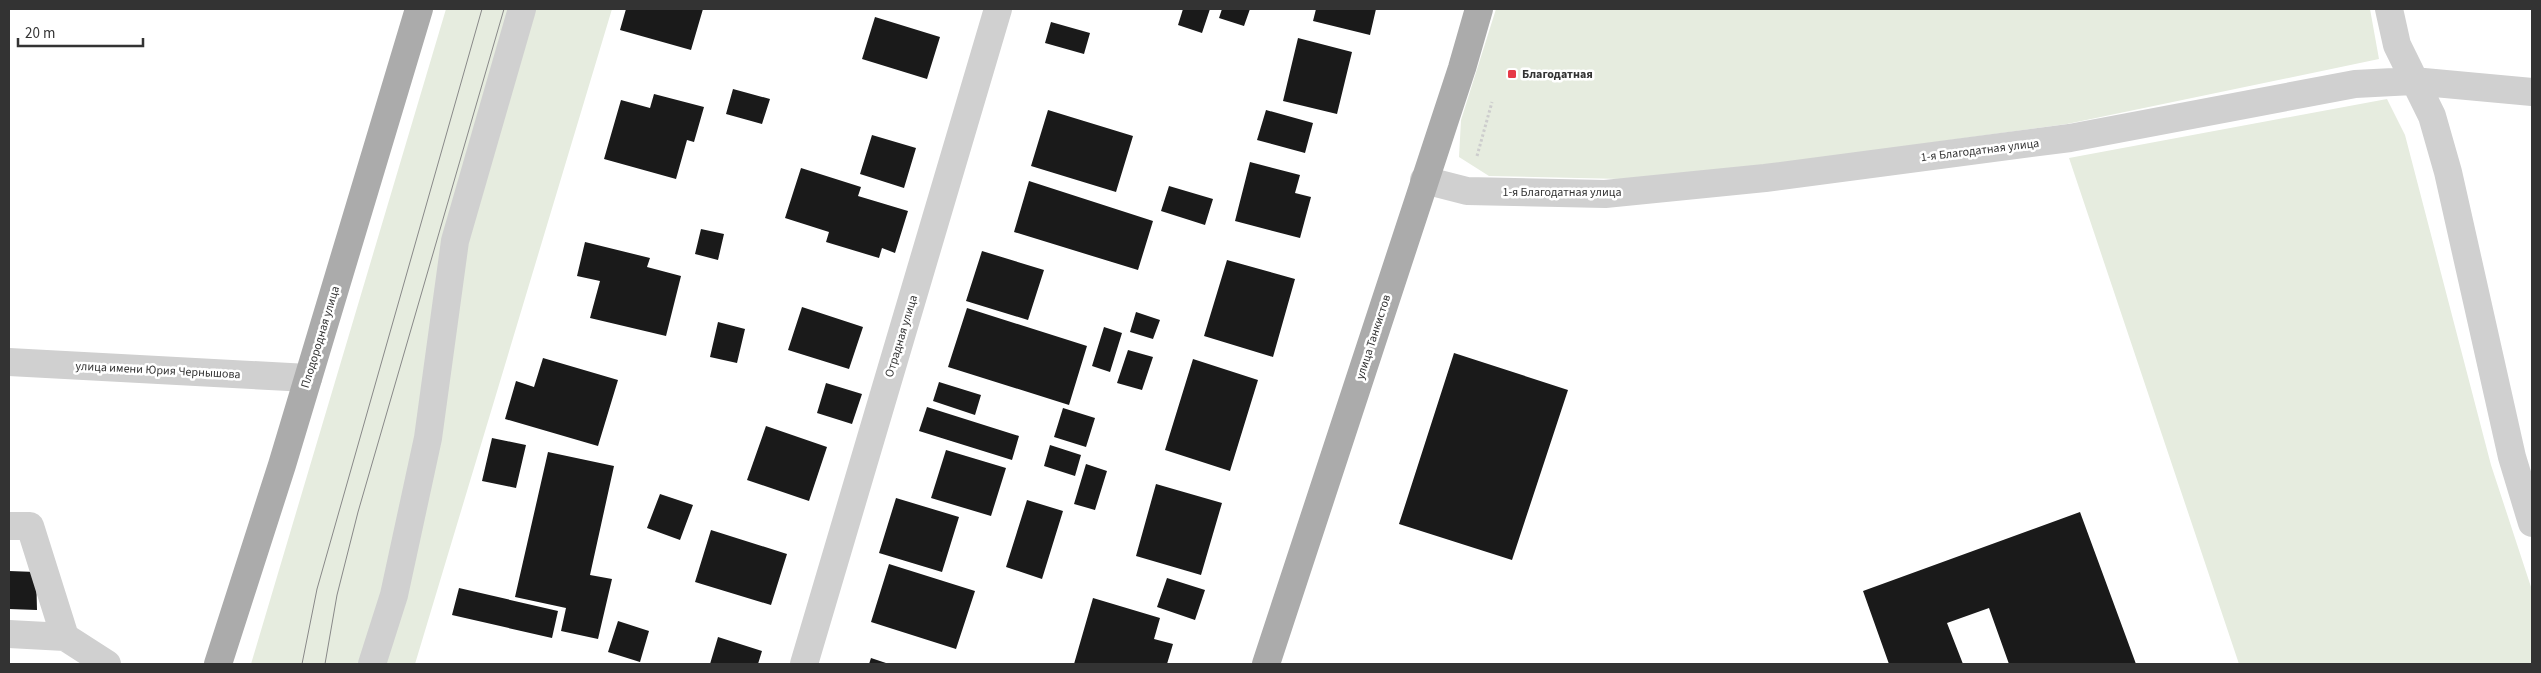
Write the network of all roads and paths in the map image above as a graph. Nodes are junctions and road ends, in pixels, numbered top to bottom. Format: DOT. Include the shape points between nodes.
graph roads {
  1 [pos="419,9"];
  2 [pos="522,9"];
  3 [pos="998,9"];
  4 [pos="1479,9"];
  5 [pos="2389,9"];
  6 [pos="2413,81"];
  7 [pos="2532,92"];
  8 [pos="1424,180"];
  9 [pos="9,362"];
  10 [pos="308,378"];
  11 [pos="2531,514"];
  12 [pos="9,526"];
  13 [pos="9,634"];
  14 [pos="65,637"];
  15 [pos="106,664"];
  16 [pos="218,664"];
  17 [pos="372,664"];
  18 [pos="804,664"];
  19 [pos="1266,664"];
  1 -- 10 [label="main road, Плодородная улица"];
  2 -- 17 [label="street" via="455,241 428,438 394,596"];
  3 -- 18 [label="street, Отрадная улица"];
  4 -- 8 [label="main road, улица Танкистов"];
  5 -- 6 [label="street" via="2397,45"];
  6 -- 7 [label="street, 1-я Благодатная улица"];
  6 -- 8 [label="street, 1-я Благодатная улица" via="2355,84 2070,138 1765,178 1605,194 1467,190"];
  6 -- 11 [label="street" via="2432,116 2448,172 2512,456"];
  8 -- 19 [label="main road, улица Танкистов"];
  9 -- 10 [label="street, улица имени Юрия Чернышова"];
  10 -- 16 [label="main road, Плодородная улица"];
  12 -- 14 [label="street" via="30,526"];
  13 -- 14 [label="street"];
  14 -- 15 [label="street"];
}
